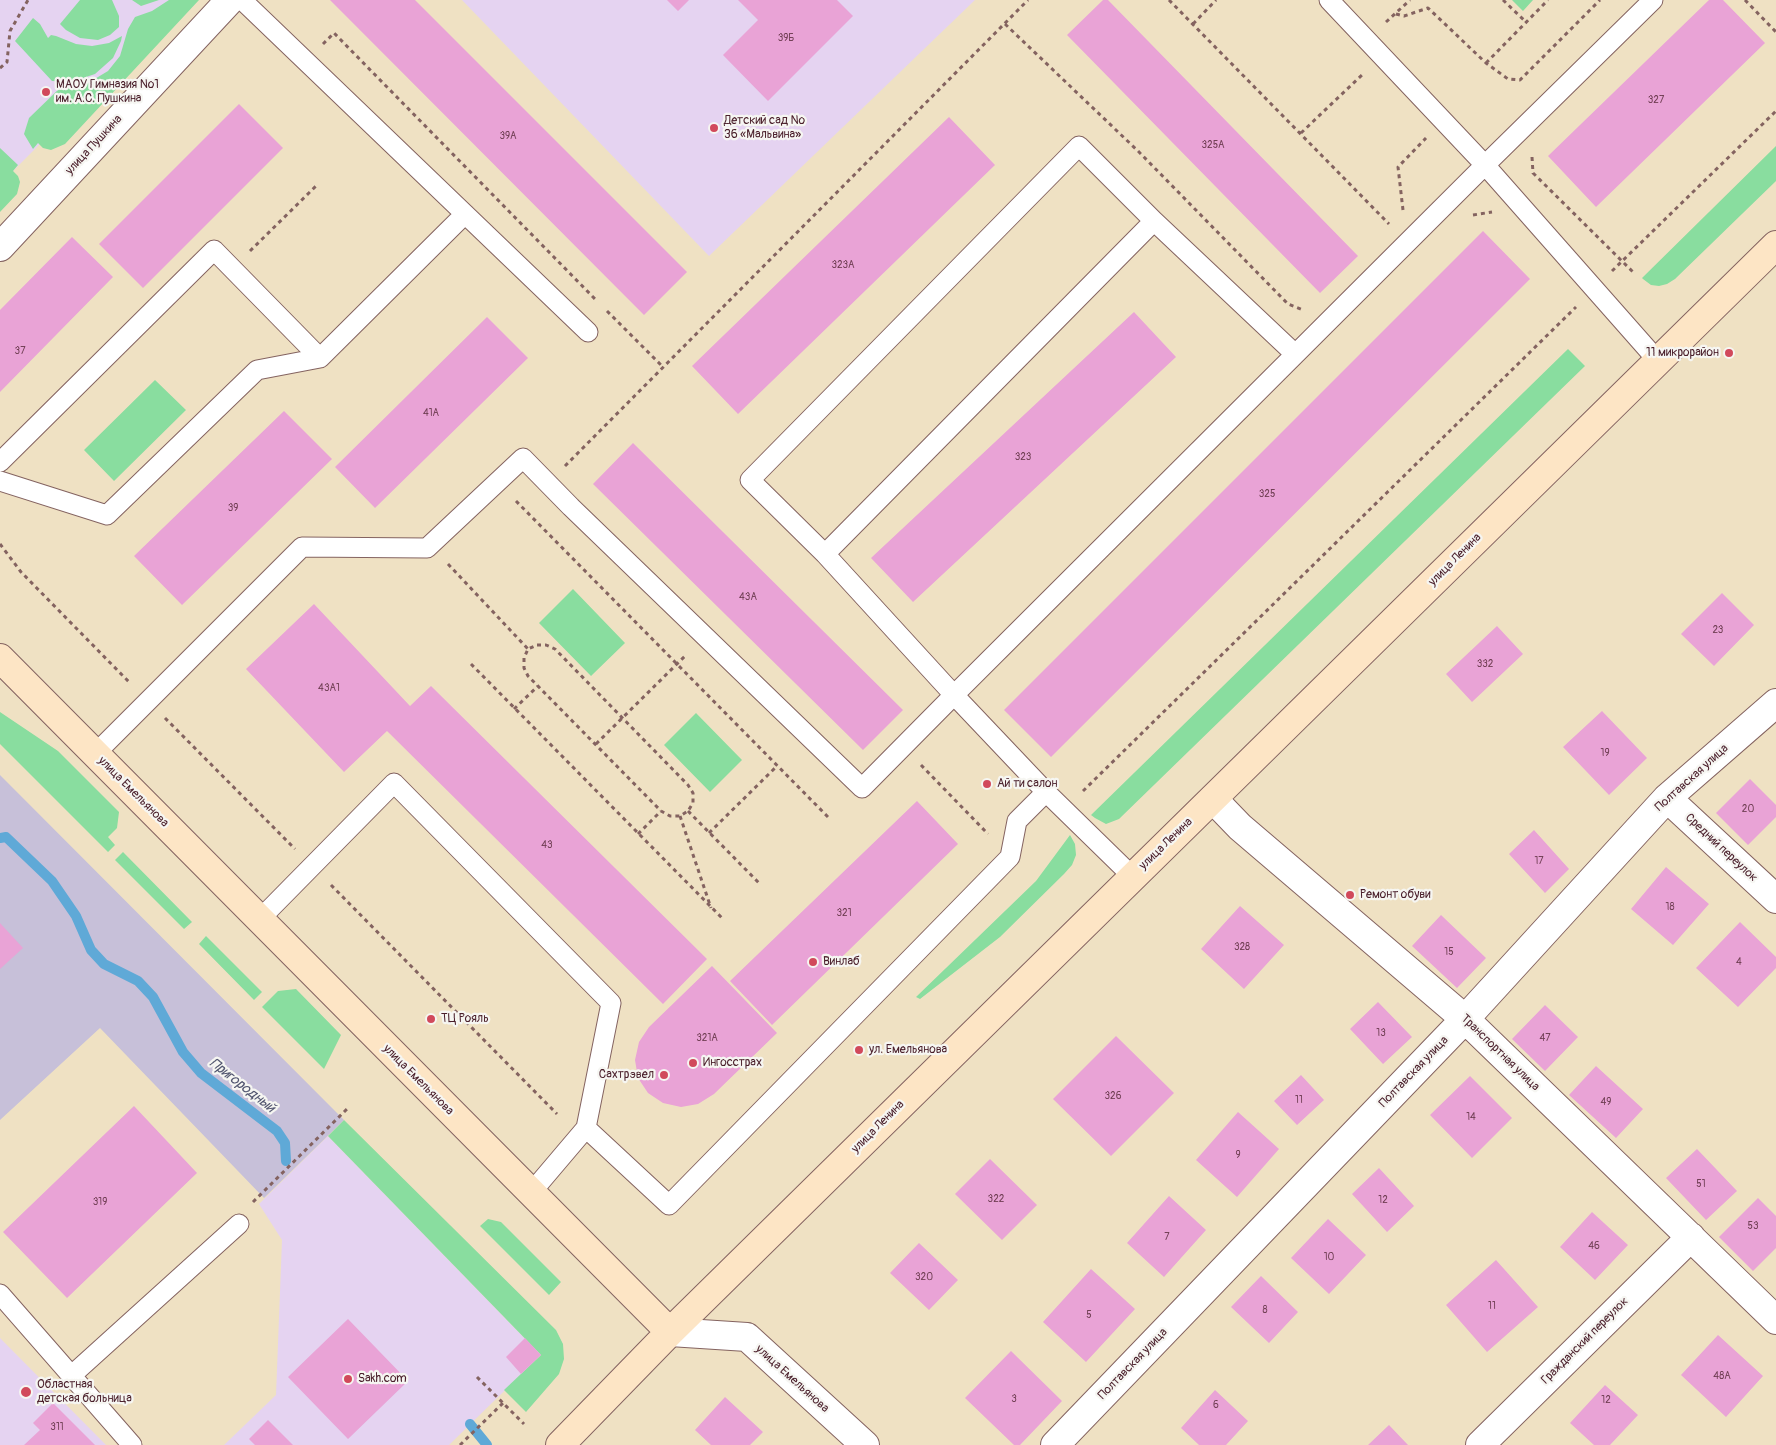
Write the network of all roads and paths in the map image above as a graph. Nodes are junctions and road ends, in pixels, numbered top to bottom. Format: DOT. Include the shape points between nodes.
graph roads {
  1 [pos="28,0"];
  2 [pos="230,0"];
  3 [pos="242,0"];
  4 [pos="1168,0"];
  5 [pos="1216,0"];
  6 [pos="1329,0"];
  7 [pos="1410,0"];
  8 [pos="1503,0"];
  9 [pos="1548,0"];
  10 [pos="1600,0"];
  11 [pos="1653,0"];
  12 [pos="1745,0"];
  13 [pos="1026,1"];
  14 [pos="1396,14"];
  15 [pos="1526,23"];
  16 [pos="1005,24"];
  17 [pos="1193,24"];
  18 [pos="1776,32"];
  19 [pos="1378,52"];
  20 [pos="1486,62"];
  21 [pos="0,68"];
  22 [pos="1776,111"];
  23 [pos="1301,133"];
  24 [pos="1430,134"];
  25 [pos="1535,151"];
  26 [pos="1484,165"];
  27 [pos="317,185"];
  28 [pos="1404,212"];
  29 [pos="1499,213"];
  30 [pos="466,214"];
  31 [pos="1472,216"];
  32 [pos="1154,222"];
  33 [pos="1396,230"];
  34 [pos="1776,245"];
  35 [pos="0,247"];
  36 [pos="1622,261"];
  37 [pos="232,269"];
  38 [pos="1633,272"];
  39 [pos="1593,290"];
  40 [pos="1306,311"];
  41 [pos="588,332"];
  42 [pos="1295,354"];
  43 [pos="320,358"];
  44 [pos="1658,361"];
  45 [pos="0,462"];
  46 [pos="0,481"];
  47 [pos="498,482"];
  48 [pos="548,484"];
  49 [pos="0,544"];
  50 [pos="430,545"];
  51 [pos="825,554"];
  52 [pos="706,637"];
  53 [pos="528,650"];
  54 [pos="0,658"];
  55 [pos="470,664"];
  56 [pos="677,664"];
  57 [pos="538,686"];
  58 [pos="954,695"];
  59 [pos="148,701"];
  60 [pos="1776,703"];
  61 [pos="514,708"];
  62 [pos="622,718"];
  63 [pos="596,744"];
  64 [pos="903,746"];
  65 [pos="95,754"];
  66 [pos="777,766"];
  67 [pos="1046,792"];
  68 [pos="1076,798"];
  69 [pos="1667,798"];
  70 [pos="1213,799"];
  71 [pos="662,811"];
  72 [pos="688,811"];
  73 [pos="680,816"];
  74 [pos="830,819"];
  75 [pos="709,833"];
  76 [pos="638,834"];
  77 [pos="1010,857"];
  78 [pos="312,866"];
  79 [pos="1132,876"];
  80 [pos="761,885"];
  81 [pos="1776,899"];
  82 [pos="712,908"];
  83 [pos="259,920"];
  84 [pos="724,920"];
  85 [pos="1465,1019"];
  86 [pos="348,1108"];
  87 [pos="558,1114"];
  88 [pos="586,1128"];
  89 [pos="530,1194"];
  90 [pos="239,1224"];
  91 [pos="1691,1237"];
  92 [pos="0,1294"];
  93 [pos="1776,1320"];
  94 [pos="670,1332"];
  95 [pos="72,1375"];
  96 [pos="477,1377"];
  97 [pos="503,1403"];
  98 [pos="524,1424"];
  99 [pos="132,1445"];
  100 [pos="460,1445"];
  101 [pos="560,1445"];
  102 [pos="865,1445"];
  103 [pos="1055,1445"];
  104 [pos="1480,1445"];
  1 -- 21 [label="path" via="10,31 7,62"];
  2 -- 35 [label="street, улица Пушкина"];
  3 -- 30 [label="lane"];
  4 -- 17 [label="path"];
  5 -- 17 [label="path"];
  6 -- 19 [label="lane"];
  7 -- 14 [label="path"];
  8 -- 15 [label="path"];
  9 -- 15 [label="path"];
  10 -- 20 [label="path" via="1520,80 1508,79"];
  11 -- 26 [label="lane"];
  12 -- 18 [label="path"];
  13 -- 16 [label="path"];
  14 -- 19 [label="path" via="1383,24"];
  14 -- 20 [label="path" via="1404,16 1428,8"];
  15 -- 20 [label="path"];
  16 -- 40 [label="path" via="1138,152 1288,304"];
  16 -- 48 [label="path"];
  17 -- 23 [label="path"];
  19 -- 23 [label="path" via="1375,62"];
  19 -- 26 [label="lane"];
  22 -- 36 [label="path"];
  23 -- 33 [label="path"];
  24 -- 28 [label="path" via="1398,167"];
  25 -- 36 [label="path" via="1531,158 1533,174"];
  26 -- 39 [label="lane"];
  26 -- 42 [label="lane"];
  27 -- 37 [label="path"];
  29 -- 31 [label="path"];
  30 -- 41 [label="lane"];
  30 -- 43 [label="lane"];
  32 -- 42 [label="lane"];
  32 -- 51 [label="lane"];
  32 -- 51 [label="lane" via="1079,146 750,480"];
  34 -- 44 [label="main road, улица Ленина"];
  36 -- 38 [label="path"];
  36 -- 39 [label="path"];
  37 -- 43 [label="lane"];
  37 -- 45 [label="lane" via="214,250"];
  39 -- 44 [label="lane"];
  39 -- 68 [label="path"];
  42 -- 58 [label="lane"];
  43 -- 46 [label="lane" via="257,370 107,515"];
  44 -- 70 [label="main road, улица Ленина"];
  47 -- 48 [label="lane" via="523,458"];
  47 -- 50 [label="lane"];
  47 -- 56 [label="path"];
  48 -- 52 [label="lane"];
  49 -- 59 [label="path" via="20,572"];
  50 -- 53 [label="path"];
  50 -- 59 [label="lane" via="427,548 302,547"];
  51 -- 58 [label="lane"];
  52 -- 56 [label="path"];
  52 -- 64 [label="lane" via="862,788"];
  53 -- 57 [label="path" via="524,668"];
  53 -- 62 [label="path" via="537,645 555,649"];
  54 -- 65 [label="main road, улица Емельянова"];
  55 -- 61 [label="path"];
  56 -- 62 [label="path"];
  56 -- 66 [label="path"];
  57 -- 61 [label="path"];
  57 -- 63 [label="path"];
  58 -- 64 [label="lane"];
  58 -- 67 [label="lane"];
  59 -- 65 [label="lane"];
  59 -- 78 [label="path"];
  60 -- 69 [label="street, Полтавская улица"];
  61 -- 76 [label="path"];
  62 -- 63 [label="path"];
  62 -- 72 [label="path" via="688,785 693,793 693,803"];
  63 -- 71 [label="path"];
  64 -- 77 [label="path"];
  65 -- 83 [label="main road, улица Емельянова"];
  66 -- 74 [label="path"];
  66 -- 75 [label="path"];
  67 -- 77 [label="lane" via="1017,821"];
  67 -- 79 [label="lane"];
  69 -- 81 [label="street, Средний переулок"];
  69 -- 85 [label="street, Полтавская улица"];
  70 -- 79 [label="main road, улица Ленина"];
  70 -- 85 [label="street, Транспортная улица" via="1240,827"];
  71 -- 73 [label="path" via="670,816"];
  71 -- 76 [label="path"];
  72 -- 73 [label="path"];
  72 -- 75 [label="path"];
  73 -- 82 [label="path"];
  75 -- 80 [label="path"];
  76 -- 82 [label="path"];
  77 -- 88 [label="lane" via="669,1205"];
  78 -- 83 [label="lane"];
  78 -- 87 [label="path"];
  78 -- 88 [label="lane" via="394,783 611,1002"];
  79 -- 94 [label="main road, улица Ленина"];
  82 -- 84 [label="path"];
  83 -- 89 [label="main road, улица Емельянова"];
  85 -- 91 [label="street, Транспортная улица"];
  85 -- 103 [label="street, Полтавская улица"];
  86 -- 90 [label="path" via="253,1202"];
  88 -- 89 [label="lane"];
  89 -- 94 [label="main road, улица Емельянова"];
  90 -- 95 [label="lane"];
  91 -- 93 [label="street, Транспортная улица"];
  91 -- 104 [label="street, Гражданский переулок"];
  92 -- 95 [label="lane"];
  94 -- 101 [label="main road, улица Ленина"];
  94 -- 102 [label="street, улица Емельянова" via="746,1337"];
  95 -- 99 [label="lane"];
  96 -- 97 [label="path"];
  97 -- 98 [label="path"];
  97 -- 100 [label="path"];
}
